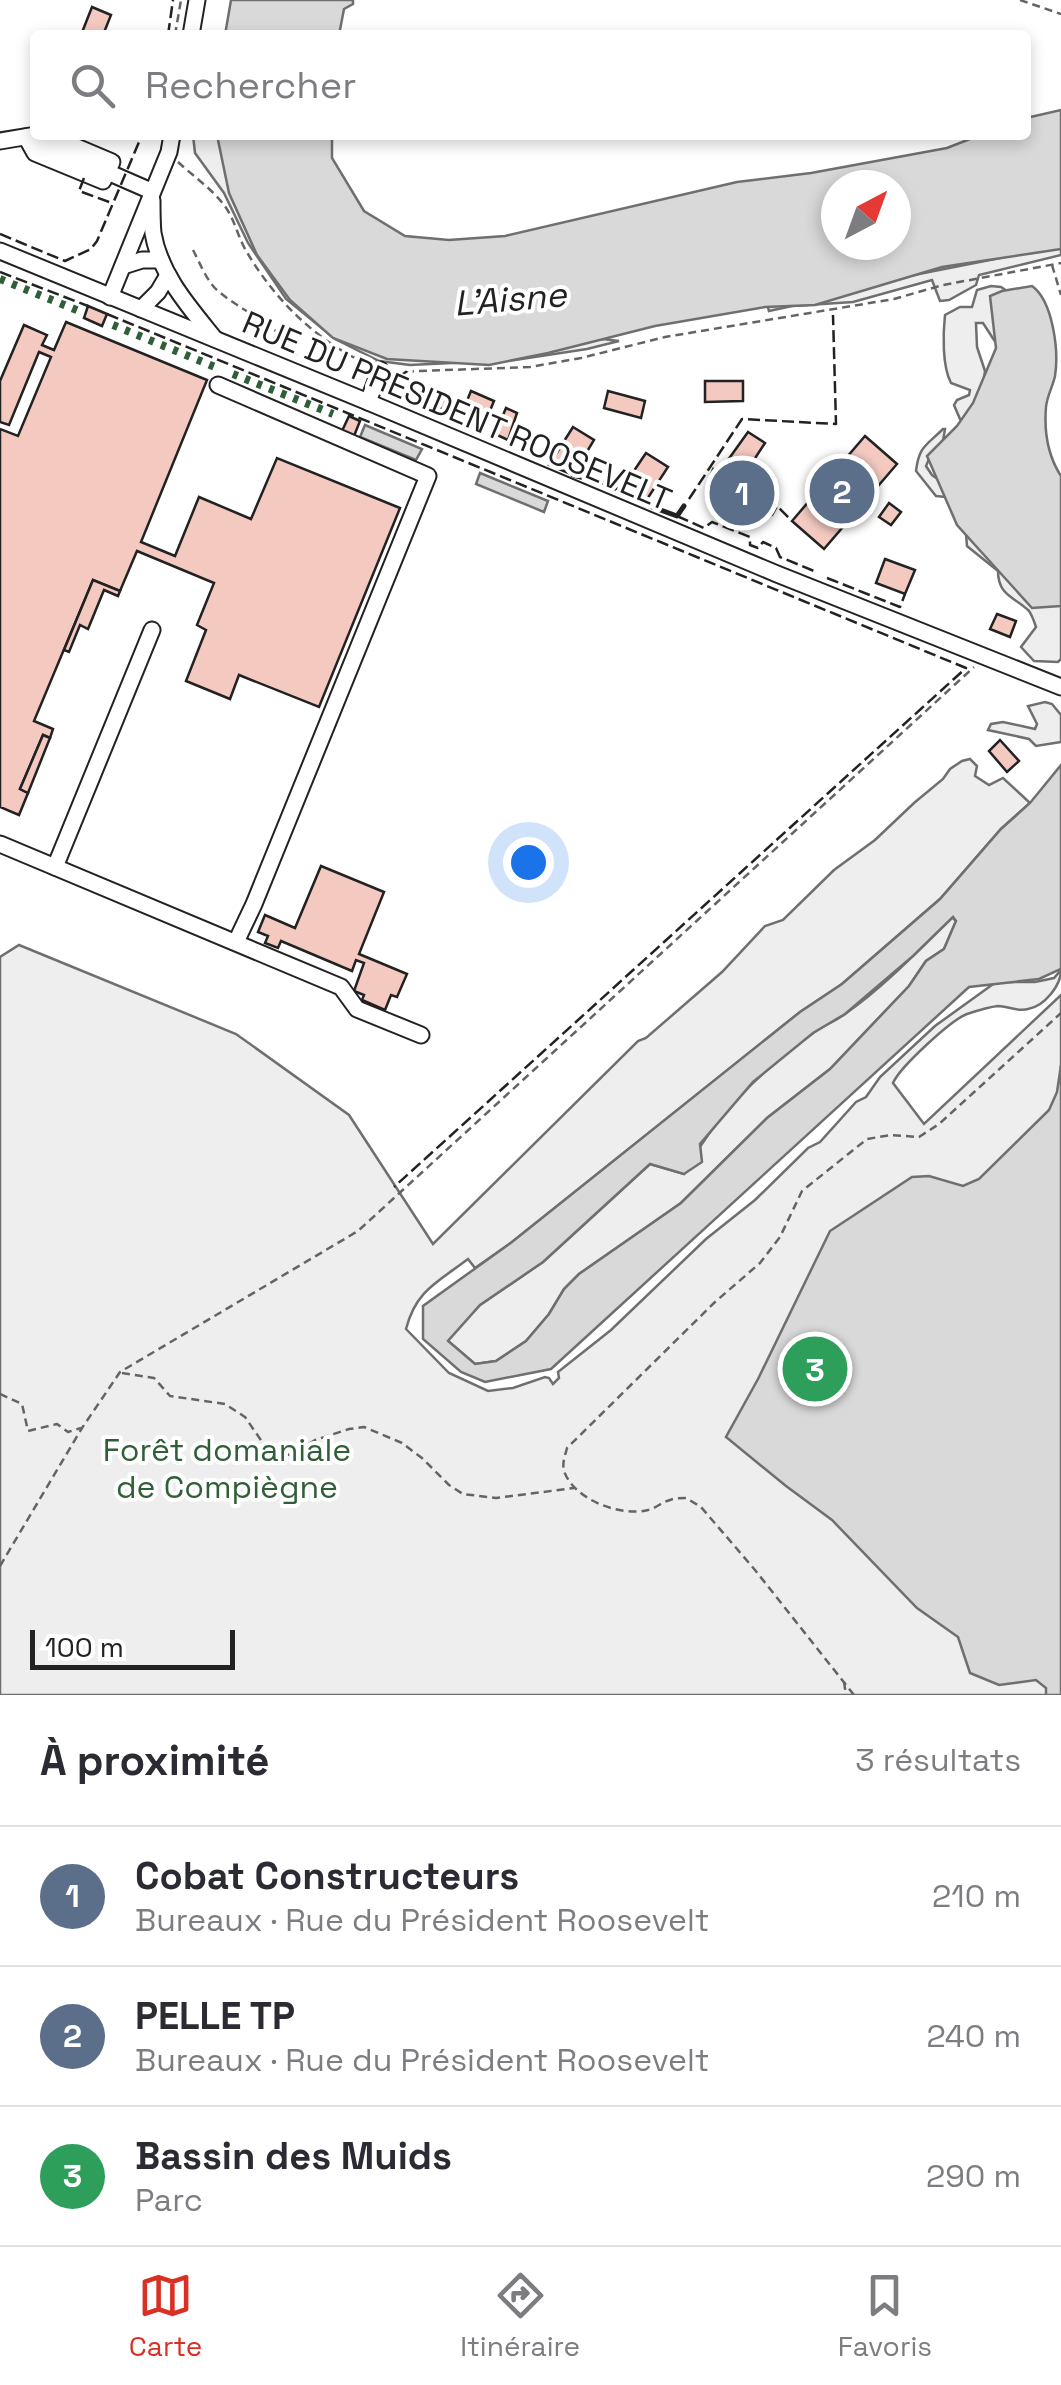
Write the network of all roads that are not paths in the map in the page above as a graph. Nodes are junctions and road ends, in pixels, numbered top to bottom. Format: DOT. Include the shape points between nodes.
graph roads {
  1 [pos="198,0"];
  2 [pos="192,30"];
  3 [pos="30,136"];
  4 [pos="40,140"];
  5 [pos="60,140"];
  6 [pos="171,140"];
  7 [pos="0,141"];
  8 [pos="107,172"];
  9 [pos="151,192"];
  10 [pos="0,251"];
  11 [pos="123,266"];
  12 [pos="164,267"];
  13 [pos="110,297"];
  14 [pos="141,309"];
  15 [pos="215,340"];
  16 [pos="380,370"];
  17 [pos="218,385"];
  18 [pos="368,402"];
  19 [pos="152,630"];
  20 [pos="1061,687"];
  21 [pos="0,844"];
  22 [pos="56,867"];
  23 [pos="236,942"];
  24 [pos="421,1035"];
  1 -- 2 [label="street"];
  3 -- 7 [label="street"];
  4 -- 8 [label="street"];
  5 -- 8 [label="street" via="112,162"];
  6 -- 9 [label="street"];
  8 -- 9 [label="street"];
  9 -- 11 [label="street"];
  9 -- 12 [label="street"];
  10 -- 13 [label="street, RUE DU PRÉSIDENT ROOSEVELT"];
  11 -- 12 [label="street" via="142,260"];
  11 -- 13 [label="street"];
  12 -- 14 [label="street" via="158,292"];
  12 -- 15 [label="street"];
  13 -- 14 [label="street, RUE DU PRÉSIDENT ROOSEVELT"];
  14 -- 15 [label="street, RUE DU PRÉSIDENT ROOSEVELT"];
  15 -- 18 [label="street, RUE DU PRÉSIDENT ROOSEVELT"];
  16 -- 18 [label="street"];
  17 -- 23 [label="street" via="428,476"];
  18 -- 20 [label="street, RUE DU PRÉSIDENT ROOSEVELT"];
  19 -- 22 [label="street"];
  21 -- 22 [label="street"];
  22 -- 23 [label="street"];
  23 -- 24 [label="street" via="341,987 356,1008"];
}
